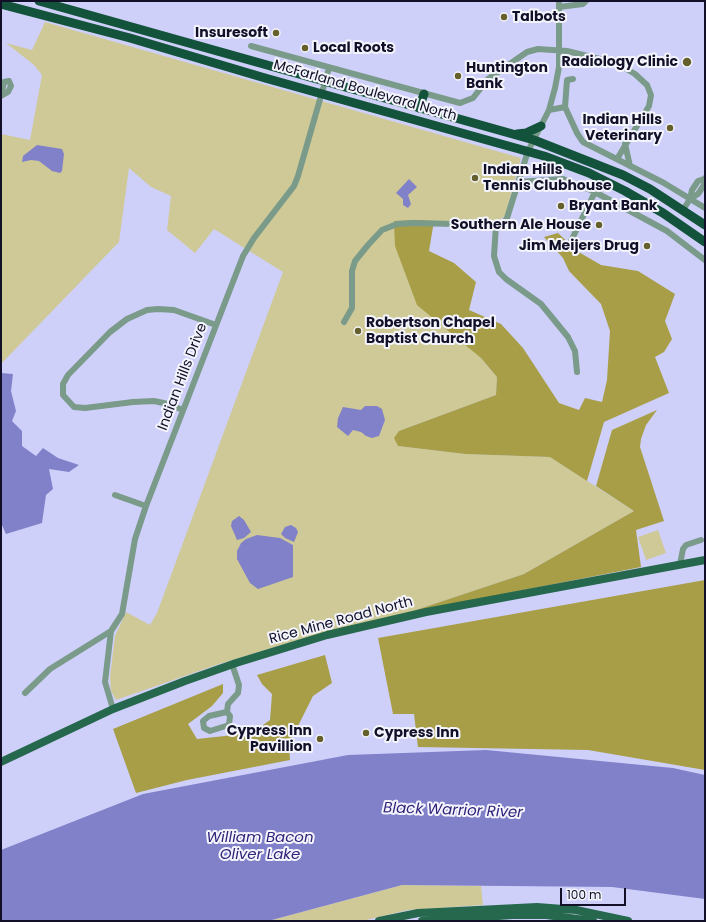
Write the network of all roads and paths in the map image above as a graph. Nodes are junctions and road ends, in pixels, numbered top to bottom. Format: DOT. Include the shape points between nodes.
graph roads {
  1 [pos="7,1"];
  2 [pos="39,1"];
  3 [pos="586,1"];
  4 [pos="1,3"];
  5 [pos="559,4"];
  6 [pos="251,46"];
  7 [pos="560,50"];
  8 [pos="329,68"];
  9 [pos="573,79"];
  10 [pos="325,81"];
  11 [pos="322,94"];
  12 [pos="424,94"];
  13 [pos="566,107"];
  14 [pos="420,108"];
  15 [pos="549,110"];
  16 [pos="541,126"];
  17 [pos="513,134"];
  18 [pos="534,140"];
  19 [pos="625,144"];
  20 [pos="528,151"];
  21 [pos="617,159"];
  22 [pos="630,166"];
  23 [pos="704,178"];
  24 [pos="518,182"];
  25 [pos="595,192"];
  26 [pos="690,198"];
  27 [pos="705,208"];
  28 [pos="683,210"];
  29 [pos="660,211"];
  30 [pos="496,225"];
  31 [pos="705,225"];
  32 [pos="571,241"];
  33 [pos="705,242"];
  34 [pos="705,260"];
  35 [pos="344,322"];
  36 [pos="216,324"];
  37 [pos="577,372"];
  38 [pos="183,410"];
  39 [pos="115,495"];
  40 [pos="146,506"];
  41 [pos="701,540"];
  42 [pos="705,560"];
  43 [pos="680,564"];
  44 [pos="111,631"];
  45 [pos="232,664"];
  46 [pos="25,693"];
  47 [pos="113,709"];
  48 [pos="227,712"];
  49 [pos="1,762"];
  50 [pos="479,909"];
  51 [pos="479,920"];
  52 [pos="379,921"];
  53 [pos="422,921"];
  54 [pos="593,921"];
  55 [pos="628,921"];
  1 -- 4 [label="highway"];
  2 -- 10 [label="highway, McFarland Boulevard North"];
  3 -- 5 [label="street" via="583,4"];
  4 -- 11 [label="highway, McFarland Boulevard North"];
  5 -- 7 [label="street"];
  6 -- 8 [label="street"];
  7 -- 12 [label="street" via="538,49 527,52 488,79 473,98 467,101 454,103"];
  7 -- 15 [label="street" via="560,67"];
  7 -- 19 [label="street" via="616,63 635,74 647,85 651,95 649,106"];
  8 -- 10 [label="street, Indian Hills Drive"];
  8 -- 12 [label="street"];
  9 -- 13 [label="street" via="567,80"];
  10 -- 11 [label="street, Indian Hills Drive"];
  10 -- 14 [label="highway, McFarland Boulevard North"];
  11 -- 20 [label="highway, McFarland Boulevard North"];
  11 -- 36 [label="street, Indian Hills Drive" via="294,186 243,256"];
  12 -- 14 [label="highway"];
  13 -- 15 [label="street"];
  13 -- 21 [label="street" via="583,142"];
  14 -- 17 [label="highway, McFarland Boulevard North"];
  15 -- 16 [label="street"];
  16 -- 17 [label="highway"];
  16 -- 18 [label="street"];
  17 -- 18 [label="highway, McFarland Boulevard North"];
  18 -- 20 [label="street"];
  18 -- 28 [label="highway, McFarland Boulevard North" via="611,169"];
  19 -- 21 [label="street"];
  19 -- 22 [label="street"];
  20 -- 24 [label="street"];
  20 -- 29 [label="highway, McFarland Boulevard North" via="589,173"];
  21 -- 22 [label="street"];
  22 -- 26 [label="street"];
  23 -- 26 [label="street" via="698,181"];
  24 -- 25 [label="street" via="563,179"];
  24 -- 30 [label="street" via="508,218"];
  25 -- 32 [label="street"];
  25 -- 34 [label="street" via="667,232"];
  26 -- 27 [label="street"];
  26 -- 28 [label="street"];
  28 -- 29 [label="highway" via="676,213"];
  28 -- 31 [label="highway, McFarland Boulevard North"];
  29 -- 33 [label="highway, McFarland Boulevard North"];
  30 -- 35 [label="street" via="413,222 397,224 382,230 355,261 352,271 352,308"];
  30 -- 37 [label="street" via="494,256 499,272 541,304 568,337 575,351"];
  36 -- 38 [label="street, Indian Hills Drive"];
  36 -- 38 [label="street" via="174,310 147,310 127,319 110,332 68,374 63,384 63,395 74,407 154,401"];
  38 -- 40 [label="street, Indian Hills Drive"];
  39 -- 40 [label="street"];
  40 -- 44 [label="street, Indian Hills Drive" via="135,539 125,603 120,618"];
  41 -- 43 [label="street" via="686,545"];
  42 -- 43 [label="main road, Rice Mine Road North"];
  43 -- 45 [label="main road, Rice Mine Road North" via="362,626"];
  44 -- 46 [label="street" via="50,669"];
  44 -- 47 [label="street, Indian Hills Drive" via="105,682"];
  45 -- 47 [label="main road, Rice Mine Road North"];
  45 -- 48 [label="street" via="239,685 238,693 228,704"];
  47 -- 49 [label="main road, Rice Mine Road North"];
  50 -- 51 [label="street"];
  50 -- 52 [label="main road" via="418,913"];
  50 -- 55 [label="main road" via="537,907"];
  51 -- 53 [label="main road"];
  51 -- 54 [label="main road" via="513,915 546,915"];
}
